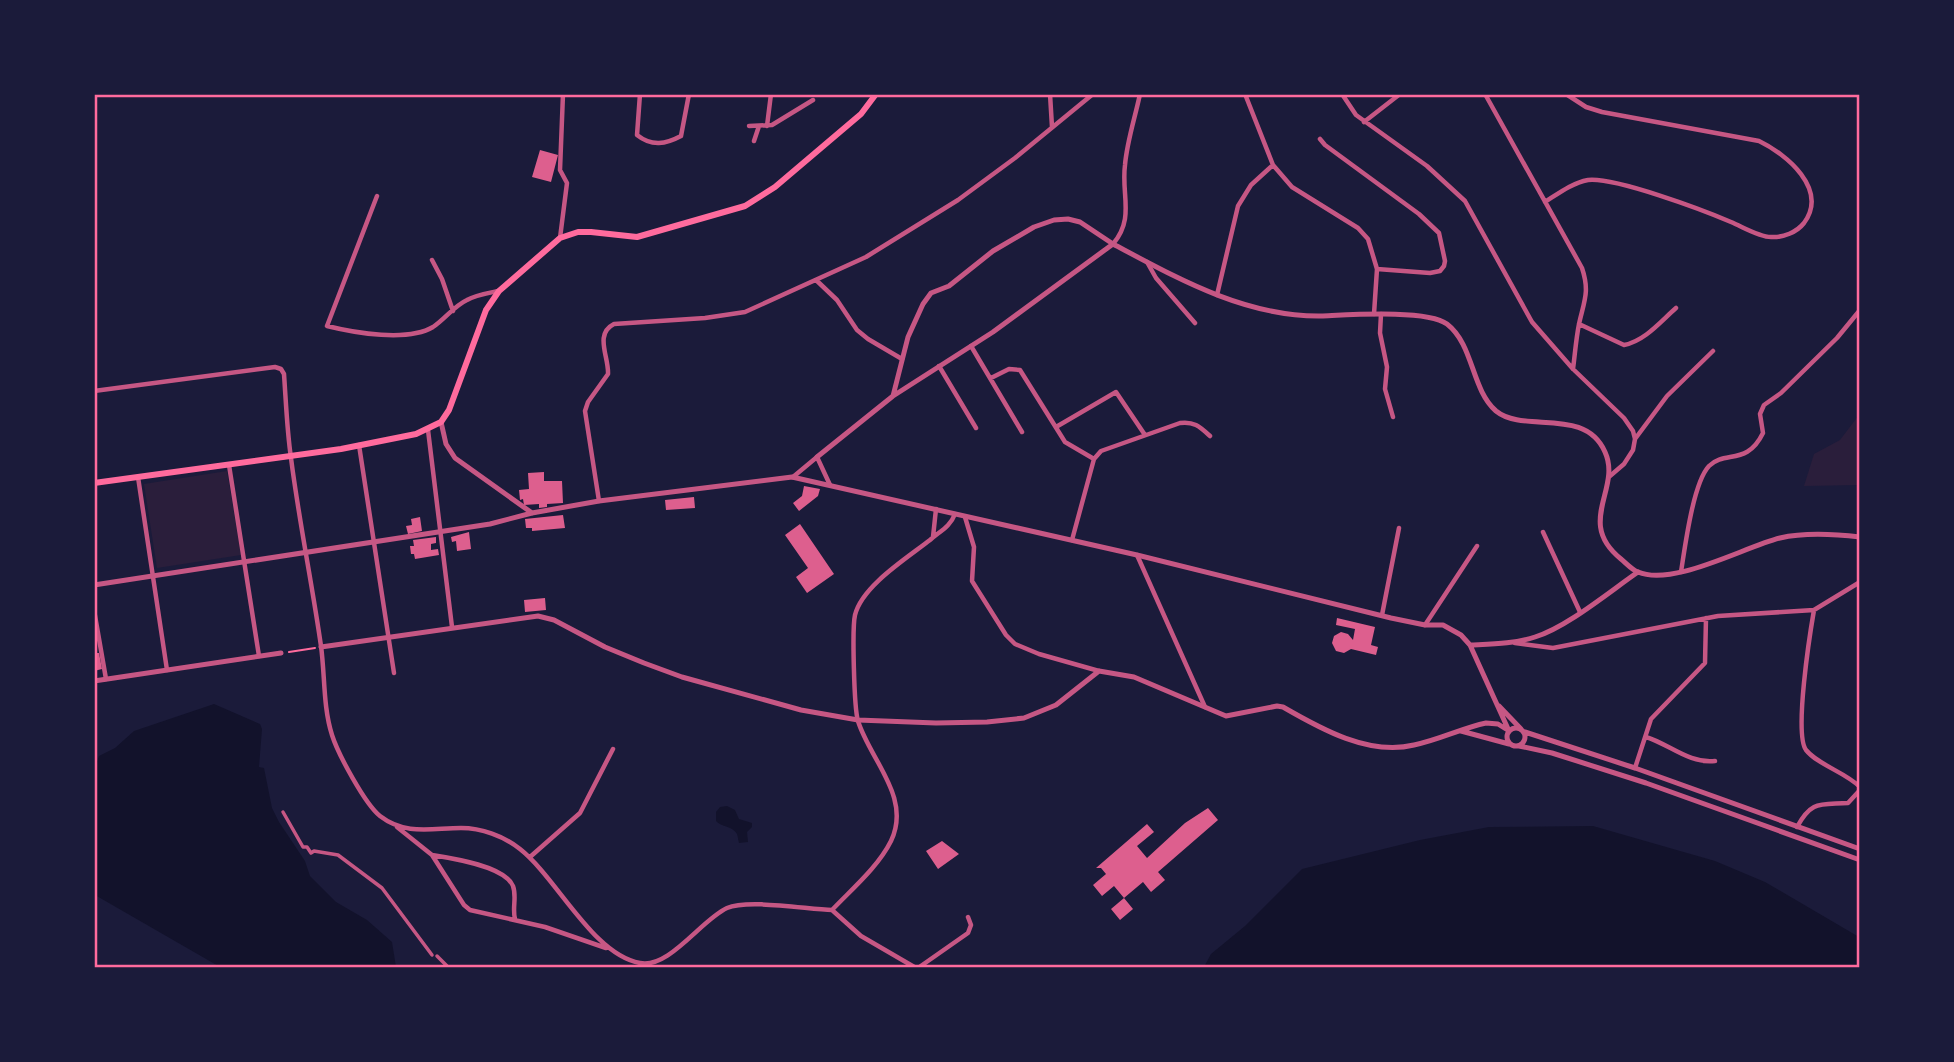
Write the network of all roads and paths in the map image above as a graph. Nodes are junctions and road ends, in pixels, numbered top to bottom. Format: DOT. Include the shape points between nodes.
graph roads {
  1 [pos="563,94"];
  2 [pos="640,94"];
  3 [pos="689,94"];
  4 [pos="771,94"];
  5 [pos="876,94"];
  6 [pos="1050,94"];
  7 [pos="1093,94"];
  8 [pos="1140,94"];
  9 [pos="1245,94"];
  10 [pos="1342,94"];
  11 [pos="1400,94"];
  12 [pos="1485,94"];
  13 [pos="1566,94"];
  14 [pos="813,100"];
  15 [pos="1364,122"];
  16 [pos="749,126"];
  17 [pos="767,126"];
  18 [pos="759,127"];
  19 [pos="1052,127"];
  20 [pos="1320,139"];
  21 [pos="754,141"];
  22 [pos="1273,165"];
  23 [pos="377,196"];
  24 [pos="1545,202"];
  25 [pos="560,238"];
  26 [pos="1113,244"];
  27 [pos="432,260"];
  28 [pos="1147,262"];
  29 [pos="1377,268"];
  30 [pos="815,281"];
  31 [pos="499,291"];
  32 [pos="1217,296"];
  33 [pos="1676,308"];
  34 [pos="1860,310"];
  35 [pos="453,311"];
  36 [pos="1377,314"];
  37 [pos="1195,323"];
  38 [pos="1579,324"];
  39 [pos="971,346"];
  40 [pos="1713,351"];
  41 [pos="902,359"];
  42 [pos="939,366"];
  43 [pos="1573,369"];
  44 [pos="991,379"];
  45 [pos="94,391"];
  46 [pos="893,396"];
  47 [pos="1393,417"];
  48 [pos="441,422"];
  49 [pos="1056,427"];
  50 [pos="976,428"];
  51 [pos="428,430"];
  52 [pos="1022,432"];
  53 [pos="1145,435"];
  54 [pos="1210,436"];
  55 [pos="1635,439"];
  56 [pos="359,445"];
  57 [pos="290,456"];
  58 [pos="817,457"];
  59 [pos="1094,459"];
  60 [pos="229,465"];
  61 [pos="1610,476"];
  62 [pos="138,477"];
  63 [pos="792,477"];
  64 [pos="94,483"];
  65 [pos="830,485"];
  66 [pos="599,501"];
  67 [pos="936,509"];
  68 [pos="532,513"];
  69 [pos="955,513"];
  70 [pos="965,516"];
  71 [pos="1399,528"];
  72 [pos="441,531"];
  73 [pos="1543,532"];
  74 [pos="933,537"];
  75 [pos="1860,537"];
  76 [pos="1072,540"];
  77 [pos="373,541"];
  78 [pos="1477,546"];
  79 [pos="305,552"];
  80 [pos="1136,555"];
  81 [pos="244,562"];
  82 [pos="1638,572"];
  83 [pos="1681,572"];
  84 [pos="152,577"];
  85 [pos="1860,582"];
  86 [pos="94,585"];
  87 [pos="94,610"];
  88 [pos="1814,610"];
  89 [pos="1580,612"];
  90 [pos="1382,615"];
  91 [pos="1706,618"];
  92 [pos="1425,625"];
  93 [pos="452,627"];
  94 [pos="388,637"];
  95 [pos="1514,643"];
  96 [pos="1470,645"];
  97 [pos="321,647"];
  98 [pos="281,653"];
  99 [pos="259,656"];
  100 [pos="167,670"];
  101 [pos="1099,671"];
  102 [pos="394,673"];
  103 [pos="106,679"];
  104 [pos="94,681"];
  105 [pos="1496,704"];
  106 [pos="1206,708"];
  107 [pos="858,720"];
  108 [pos="1458,730"];
  109 [pos="1509,731"];
  110 [pos="1523,731"];
  111 [pos="1646,737"];
  112 [pos="1511,745"];
  113 [pos="1519,746"];
  114 [pos="613,749"];
  115 [pos="1715,761"];
  116 [pos="1635,768"];
  117 [pos="1860,789"];
  118 [pos="283,813"];
  119 [pos="392,824"];
  120 [pos="1797,827"];
  121 [pos="1860,849"];
  122 [pos="432,855"];
  123 [pos="530,857"];
  124 [pos="1860,860"];
  125 [pos="832,910"];
  126 [pos="968,917"];
  127 [pos="516,920"];
  128 [pos="607,948"];
  129 [pos="449,968"];
  130 [pos="917,968"];
  1 -- 25 [label="street" via="560,170 567,183"];
  2 -- 3 [label="street" via="637,135 657,145 681,136"];
  4 -- 17 [label="street"];
  5 -- 25 [label="main road" via="861,114 775,187 745,206 637,237 578,232"];
  6 -- 19 [label="street"];
  7 -- 19 [label="street"];
  8 -- 26 [label="street" via="1124,168 1126,219"];
  9 -- 22 [label="street"];
  10 -- 15 [label="street"];
  11 -- 15 [label="street"];
  12 -- 24 [label="street"];
  13 -- 24 [label="street" via="1602,112 1759,141 1779,151 1801,174 1811,192 1812,207 1804,224 1788,236 1770,238 1693,207 1607,181 1575,183"];
  14 -- 17 [label="street"];
  15 -- 43 [label="street" via="1427,166 1465,201 1532,322"];
  16 -- 18 [label="street"];
  17 -- 18 [label="street"];
  18 -- 21 [label="street"];
  19 -- 30 [label="street" via="958,200 882,248"];
  20 -- 29 [label="street" via="1439,233 1445,261 1440,271"];
  22 -- 29 [label="street" via="1292,187 1358,228 1368,239"];
  22 -- 32 [label="street" via="1251,185 1238,206"];
  23 -- 35 [label="street" via="327,326 405,336 433,327"];
  24 -- 38 [label="street" via="1587,282"];
  25 -- 31 [label="main road"];
  26 -- 28 [label="street"];
  26 -- 39 [label="street"];
  26 -- 41 [label="street" via="1074,220 1034,227 993,251 949,286 931,293 914,322"];
  27 -- 35 [label="street"];
  28 -- 32 [label="street"];
  28 -- 37 [label="street"];
  29 -- 36 [label="street"];
  30 -- 41 [label="street" via="836,300 857,330"];
  30 -- 66 [label="street" via="745,312 607,327 603,340 608,374 585,411"];
  31 -- 35 [label="street" via="467,299"];
  31 -- 48 [label="main road" via="480,323 456,395"];
  32 -- 36 [label="street" via="1284,314"];
  33 -- 38 [label="street" via="1647,334 1624,345"];
  34 -- 83 [label="street" via="1819,357 1764,405 1760,414 1763,433 1752,448 1740,457 1716,461 1704,474 1693,504"];
  36 -- 47 [label="street" via="1386,360 1385,389"];
  36 -- 61 [label="street" via="1432,318 1446,324 1458,337 1497,412 1513,419 1560,422 1585,430 1598,439 1606,453"];
  38 -- 43 [label="street"];
  39 -- 42 [label="street"];
  39 -- 44 [label="street"];
  40 -- 55 [label="street" via="1667,396"];
  41 -- 46 [label="street"];
  42 -- 46 [label="street"];
  42 -- 50 [label="street"];
  43 -- 55 [label="street" via="1623,418"];
  44 -- 49 [label="street" via="1009,369 1020,370"];
  44 -- 52 [label="street"];
  45 -- 57 [label="street" via="275,367 284,374"];
  46 -- 58 [label="street"];
  48 -- 51 [label="main road"];
  48 -- 68 [label="street" via="455,458"];
  49 -- 53 [label="street" via="1116,392"];
  49 -- 59 [label="street" via="1068,445"];
  51 -- 56 [label="main road"];
  51 -- 72 [label="street"];
  53 -- 54 [label="street" via="1190,422"];
  53 -- 59 [label="street" via="1101,451"];
  55 -- 61 [label="street" via="1624,464"];
  56 -- 57 [label="main road"];
  56 -- 77 [label="street"];
  57 -- 60 [label="main road"];
  57 -- 79 [label="street"];
  58 -- 63 [label="street"];
  58 -- 65 [label="street"];
  59 -- 76 [label="street"];
  60 -- 62 [label="main road"];
  60 -- 81 [label="street"];
  61 -- 82 [label="street" via="1602,499 1603,538"];
  62 -- 64 [label="main road"];
  62 -- 84 [label="street"];
  63 -- 65 [label="street"];
  63 -- 66 [label="street"];
  65 -- 67 [label="street"];
  66 -- 68 [label="street"];
  67 -- 69 [label="street"];
  67 -- 74 [label="street"];
  68 -- 72 [label="street"];
  69 -- 70 [label="street"];
  69 -- 74 [label="street" via="946,529"];
  70 -- 76 [label="street"];
  70 -- 101 [label="street" via="974,547 972,581 1006,635 1039,654"];
  71 -- 90 [label="street"];
  72 -- 77 [label="street"];
  72 -- 93 [label="street"];
  73 -- 89 [label="street"];
  74 -- 107 [label="street" via="875,584 857,606 853,628"];
  75 -- 83 [label="street" via="1782,538"];
  76 -- 80 [label="street"];
  77 -- 79 [label="street"];
  77 -- 94 [label="street"];
  78 -- 92 [label="street"];
  79 -- 81 [label="street"];
  79 -- 97 [label="street"];
  80 -- 90 [label="street"];
  80 -- 106 [label="street"];
  81 -- 84 [label="street"];
  81 -- 99 [label="street"];
  82 -- 83 [label="street"];
  82 -- 89 [label="street"];
  84 -- 86 [label="street"];
  84 -- 100 [label="street"];
  85 -- 88 [label="street"];
  87 -- 103 [label="street"];
  88 -- 91 [label="street"];
  88 -- 117 [label="street" via="1802,741 1810,754"];
  89 -- 95 [label="street" via="1538,636"];
  90 -- 92 [label="street"];
  91 -- 95 [label="street" via="1553,648"];
  91 -- 111 [label="street" via="1705,663 1651,719"];
  92 -- 96 [label="street" via="1443,625"];
  93 -- 94 [label="street"];
  93 -- 107 [label="street" via="545,617 682,677 801,710"];
  94 -- 97 [label="street"];
  94 -- 102 [label="street"];
  95 -- 96 [label="street"];
  96 -- 105 [label="street"];
  97 -- 98 [label="path"];
  97 -- 119 [label="street" via="332,737 369,804"];
  98 -- 99 [label="street"];
  99 -- 100 [label="street"];
  100 -- 103 [label="street"];
  101 -- 106 [label="street" via="1134,677"];
  101 -- 107 [label="street" via="1056,705 1024,718 936,723"];
  103 -- 104 [label="street"];
  105 -- 109 [label="street"];
  105 -- 110 [label="street"];
  106 -- 108 [label="street" via="1226,716 1283,707 1334,733 1378,747 1413,746"];
  107 -- 125 [label="street" via="892,792 895,827 885,852"];
  108 -- 109 [label="street" via="1486,723"];
  108 -- 112 [label="street"];
  109 -- 110 [label="street" via="1516,727"];
  109 -- 112 [label="street"];
  110 -- 113 [label="street" via="1525,741"];
  110 -- 116 [label="street"];
  111 -- 115 [label="street" via="1692,759"];
  111 -- 116 [label="street"];
  112 -- 113 [label="street"];
  113 -- 124 [label="street" via="1646,783"];
  114 -- 123 [label="street" via="580,813"];
  116 -- 120 [label="street"];
  117 -- 120 [label="street" via="1848,803 1812,807"];
  118 -- 129 [label="street" via="303,847 311,853 338,855 382,888"];
  119 -- 122 [label="street"];
  119 -- 123 [label="street" via="417,831 464,828 489,833"];
  120 -- 121 [label="street"];
  122 -- 127 [label="street" via="470,910"];
  122 -- 127 [label="street" via="506,876 514,890"];
  123 -- 128 [label="street"];
  125 -- 128 [label="street" via="731,906 652,963 632,961"];
  125 -- 130 [label="street" via="861,936"];
  126 -- 130 [label="street" via="968,933"];
  127 -- 128 [label="street"];
}
